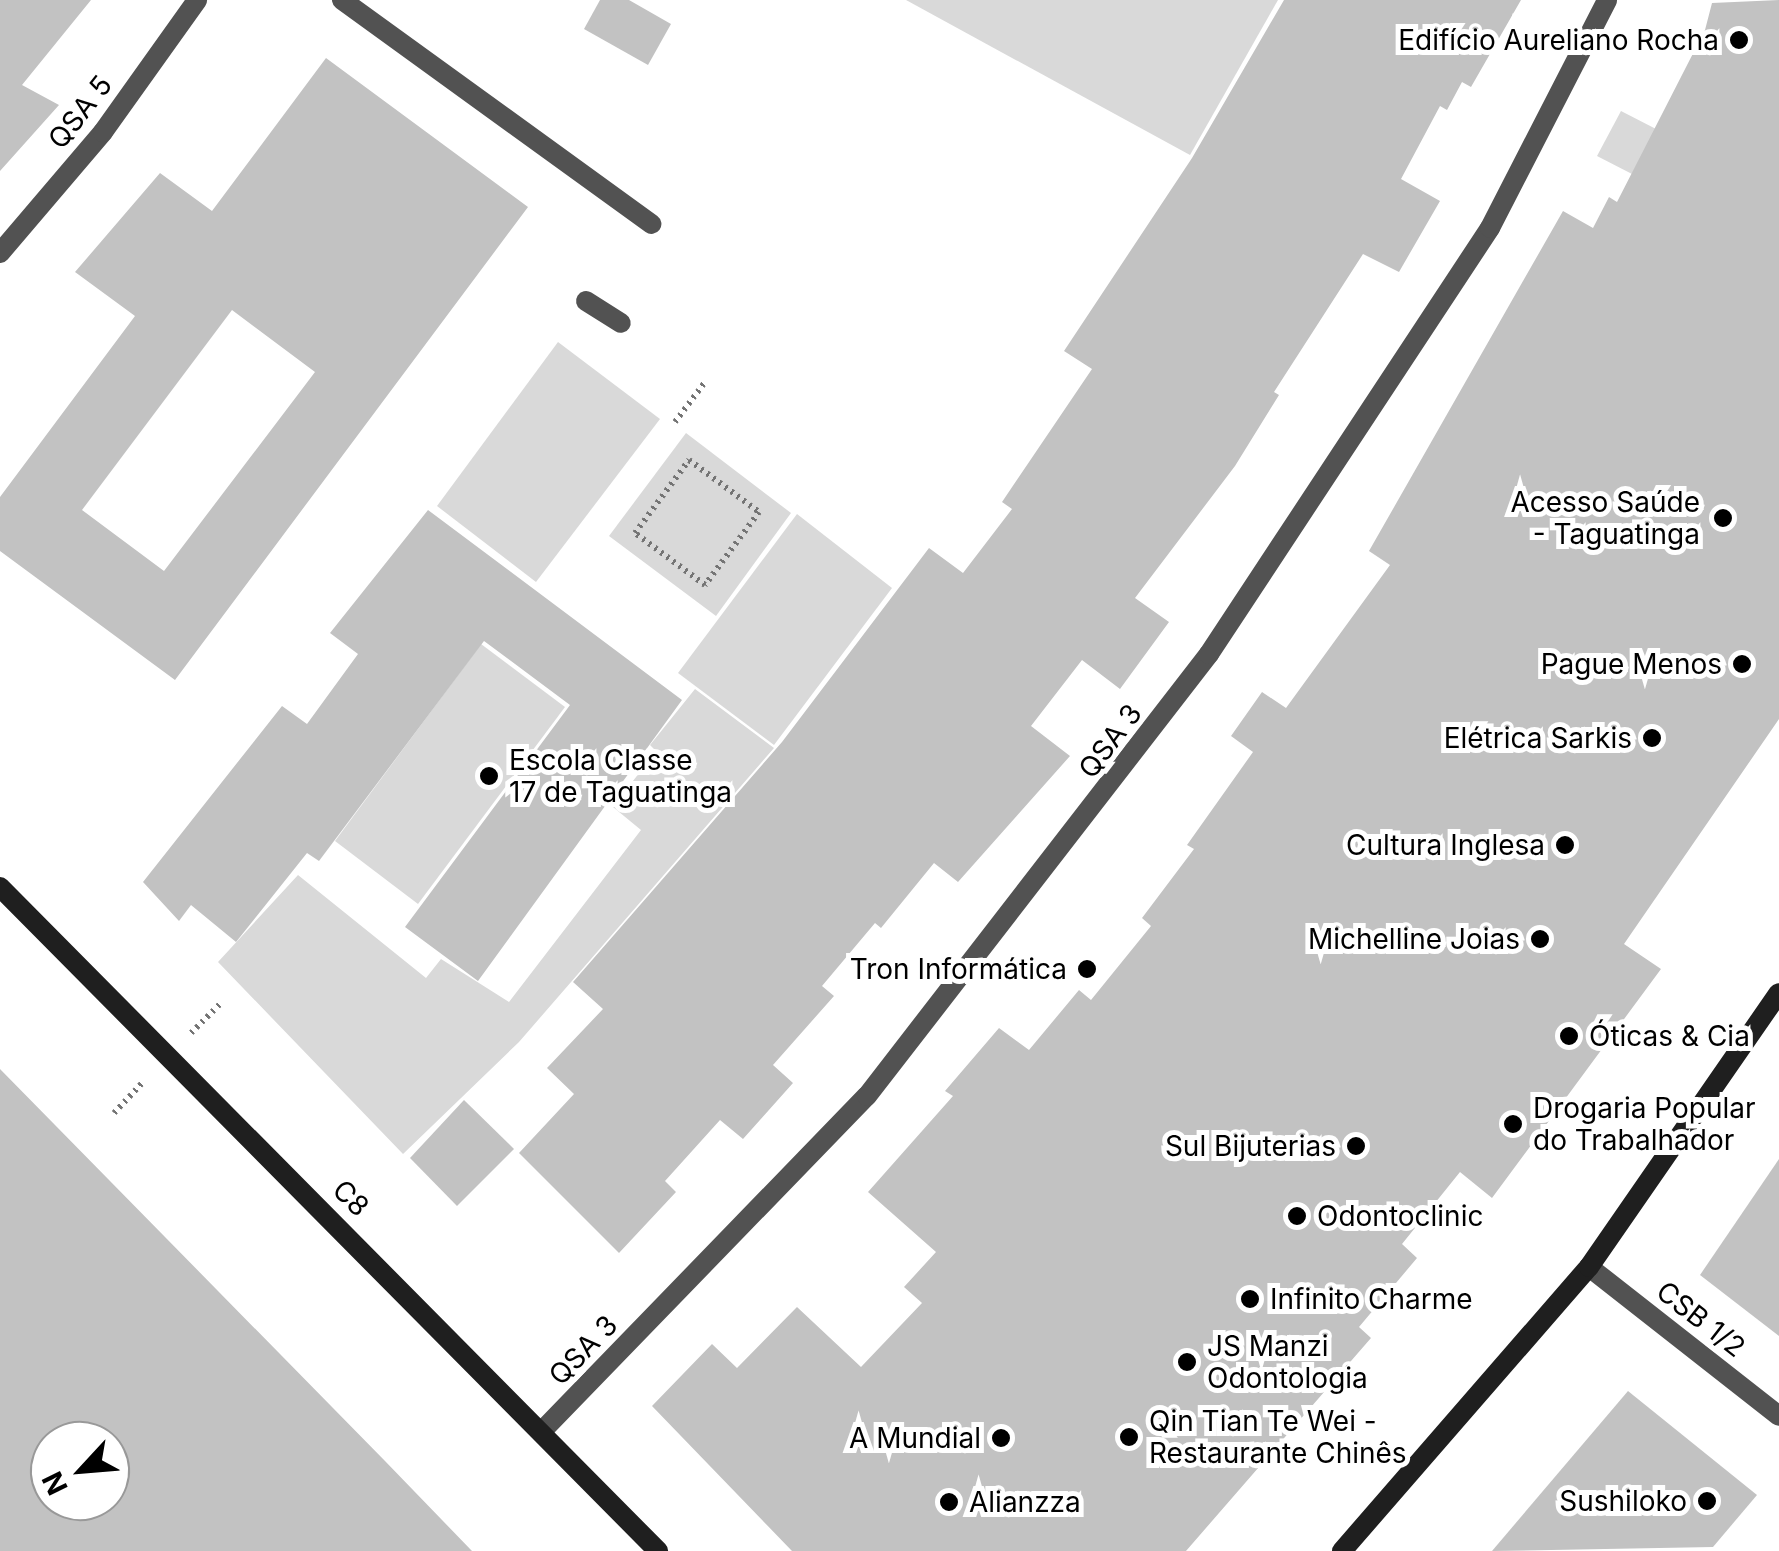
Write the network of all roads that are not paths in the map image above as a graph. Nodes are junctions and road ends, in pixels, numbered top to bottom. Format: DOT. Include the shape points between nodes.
graph roads {
  1 [pos="198,0"];
  2 [pos="342,0"];
  3 [pos="1606,0"];
  4 [pos="652,224"];
  5 [pos="0,253"];
  6 [pos="586,301"];
  7 [pos="621,323"];
  8 [pos="0,887"];
  9 [pos="1779,993"];
  10 [pos="1589,1266"];
  11 [pos="1779,1416"];
  12 [pos="544,1430"];
  13 [pos="658,1551"];
  14 [pos="1342,1551"];
  1 -- 5 [label="street, QSA 5" via="103,132"];
  2 -- 4 [label="street"];
  3 -- 12 [label="street, QSA 3" via="1490,228 1209,654 867,1096"];
  6 -- 7 [label="street"];
  8 -- 12 [label="main road, C8"];
  9 -- 10 [label="main road"];
  10 -- 11 [label="street, CSB 1/2"];
  10 -- 14 [label="main road"];
  12 -- 13 [label="main road, C8"];
}
